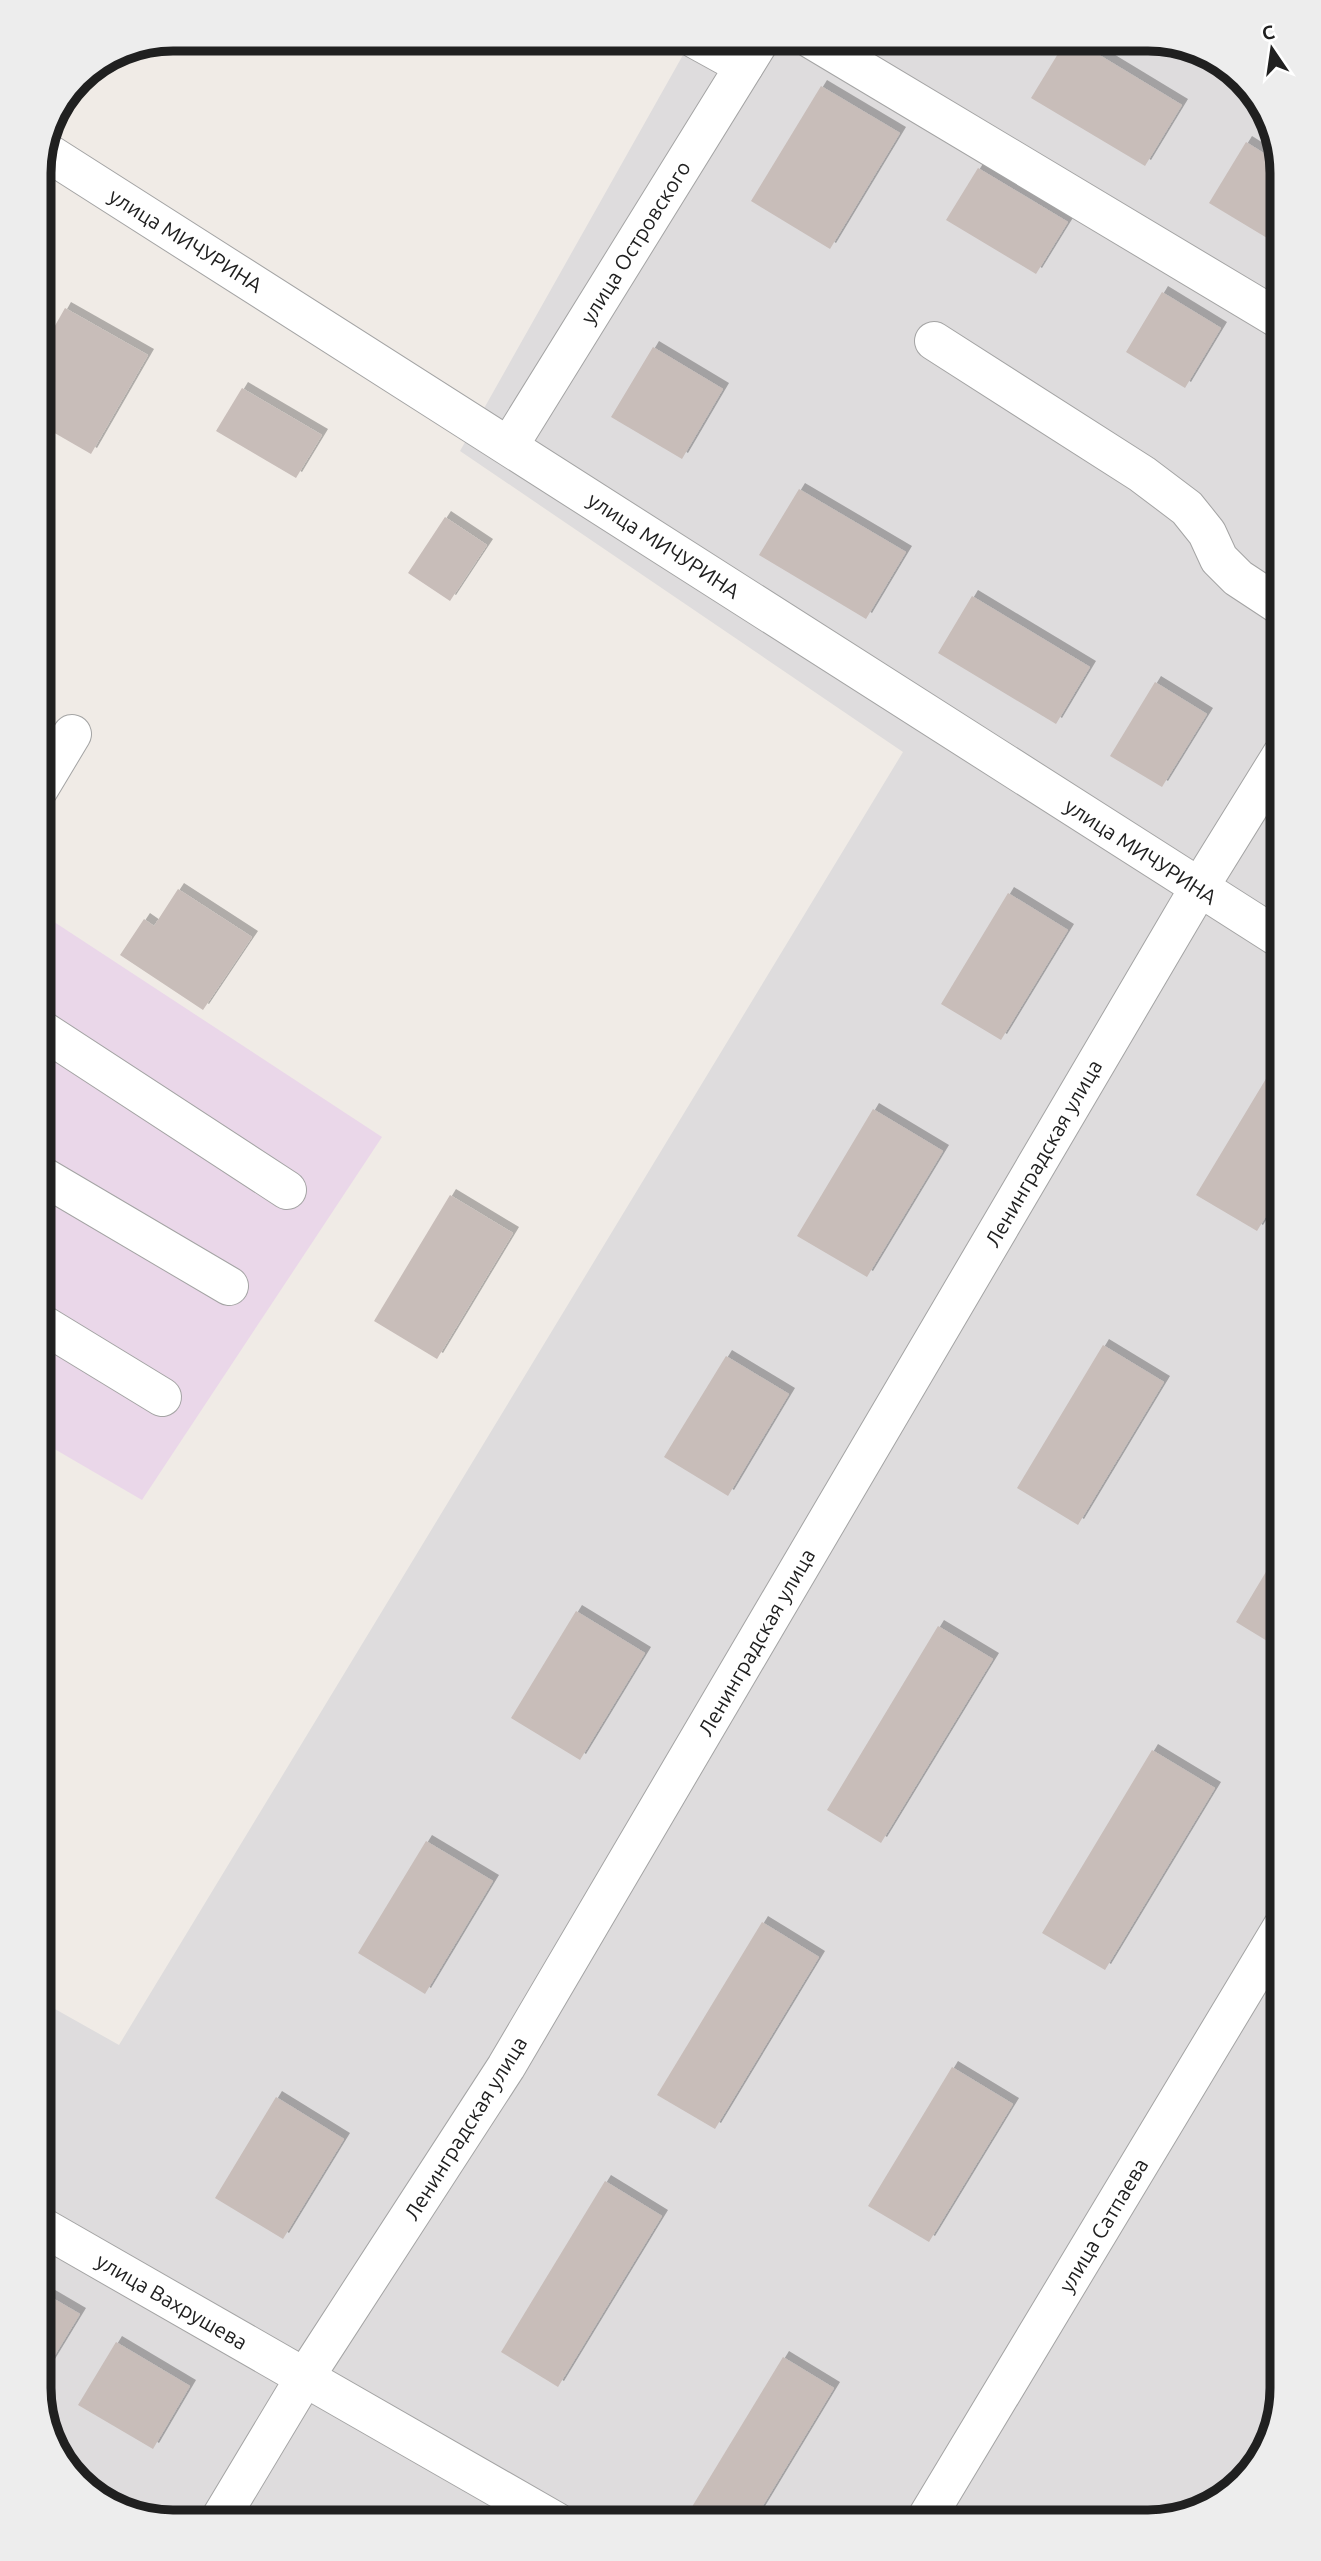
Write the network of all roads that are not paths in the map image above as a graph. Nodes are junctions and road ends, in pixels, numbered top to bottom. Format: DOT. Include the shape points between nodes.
graph roads {
  1 [pos="831,51"];
  2 [pos="752,52"];
  3 [pos="53,156"];
  4 [pos="1270,313"];
  5 [pos="934,341"];
  6 [pos="509,446"];
  7 [pos="1270,599"];
  8 [pos="72,734"];
  9 [pos="51,769"];
  10 [pos="1270,775"];
  11 [pos="1199,888"];
  12 [pos="1270,932"];
  13 [pos="51,1036"];
  14 [pos="51,1181"];
  15 [pos="287,1190"];
  16 [pos="229,1286"];
  17 [pos="51,1329"];
  18 [pos="162,1397"];
  19 [pos="1270,1949"];
  20 [pos="51,2232"];
  21 [pos="305,2377"];
  22 [pos="225,2510"];
  23 [pos="535,2510"];
  24 [pos="931,2510"];
  1 -- 4 [label="street"];
  2 -- 6 [label="street, улица Островского"];
  3 -- 6 [label="street, улица МИЧУРИНА"];
  5 -- 7 [label="street" via="1142,474 1186,508 1207,533 1219,559 1238,578"];
  6 -- 11 [label="street, улица МИЧУРИНА"];
  8 -- 9 [label="street"];
  10 -- 11 [label="street, Ленинградская улица"];
  11 -- 12 [label="street, улица МИЧУРИНА"];
  11 -- 21 [label="street, Ленинградская улица" via="506,2067"];
  13 -- 15 [label="street"];
  14 -- 16 [label="street"];
  17 -- 18 [label="street"];
  19 -- 24 [label="street, улица Сатпаева"];
  20 -- 21 [label="street, улица Вахрушева"];
  21 -- 22 [label="street, Ленинградская улица"];
  21 -- 23 [label="street, улица Вахрушева"];
}
